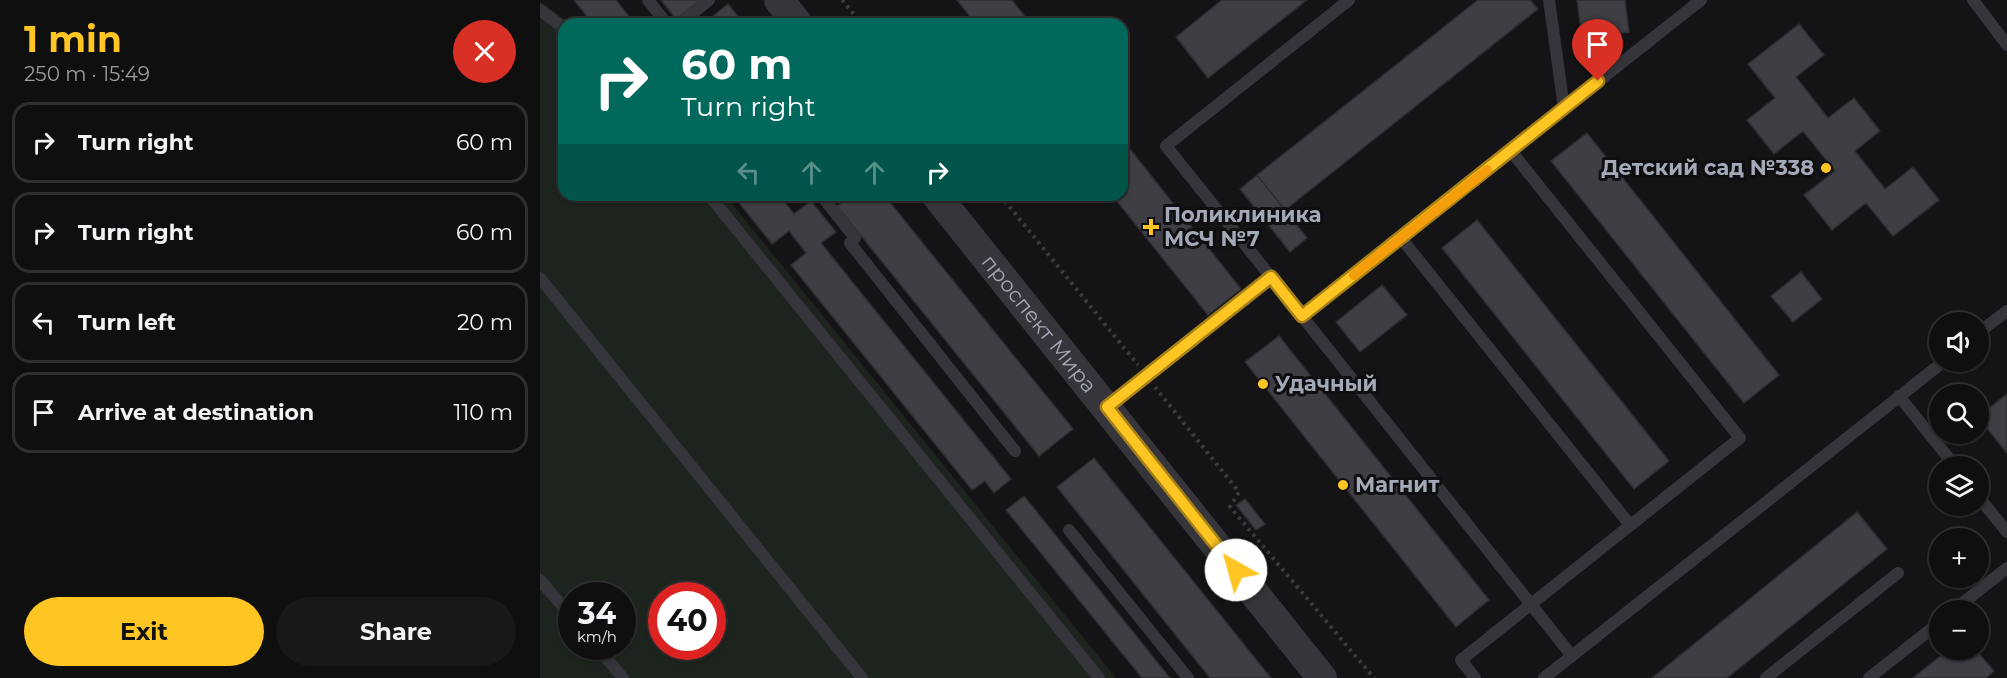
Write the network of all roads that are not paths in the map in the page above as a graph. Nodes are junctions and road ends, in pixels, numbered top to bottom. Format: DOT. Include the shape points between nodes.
graph roads {
  1 [pos="648,0"];
  2 [pos="709,0"];
  3 [pos="779,0"];
  4 [pos="1349,0"];
  5 [pos="1550,0"];
  6 [pos="1700,0"];
  7 [pos="1973,0"];
  8 [pos="540,10"];
  9 [pos="663,18"];
  10 [pos="687,18"];
  11 [pos="793,18"];
  12 [pos="558,24"];
  13 [pos="2007,45"];
  14 [pos="1564,108"];
  15 [pos="1511,151"];
  16 [pos="714,201"];
  17 [pos="830,201"];
  18 [pos="941,201"];
  19 [pos="1401,238"];
  20 [pos="1271,277"];
  21 [pos="540,278"];
  22 [pos="2007,311"];
  23 [pos="1302,316"];
  24 [pos="1989,325"];
  25 [pos="1930,372"];
  26 [pos="1899,396"];
  27 [pos="1107,407"];
  28 [pos="1015,451"];
  29 [pos="1947,456"];
  30 [pos="1989,510"];
  31 [pos="1630,525"];
  32 [pos="1069,530"];
  33 [pos="2007,532"];
  34 [pos="2007,568"];
  35 [pos="1898,573"];
  36 [pos="540,580"];
  37 [pos="1967,600"];
  38 [pos="558,601"];
  39 [pos="1531,604"];
  40 [pos="1929,631"];
  41 [pos="1572,656"];
  42 [pos="608,660"];
  43 [pos="623,678"];
  44 [pos="862,678"];
  45 [pos="1100,678"];
  46 [pos="1188,678"];
  47 [pos="1322,678"];
  48 [pos="1475,678"];
  49 [pos="1544,678"];
  50 [pos="1766,678"];
  51 [pos="1869,678"];
  1 -- 9 [label="lane"];
  2 -- 10 [label="lane"];
  3 -- 11 [label="street"];
  4 -- 20 [label="lane" via="1166,146"];
  5 -- 14 [label="lane"];
  6 -- 14 [label="lane"];
  7 -- 13 [label="lane"];
  8 -- 12 [label="lane"];
  14 -- 15 [label="lane"];
  15 -- 19 [label="lane"];
  15 -- 31 [label="lane" via="1740,438"];
  16 -- 45 [label="lane"];
  17 -- 28 [label="lane" via="855,238 850,243"];
  18 -- 27 [label="street, проспект Мира"];
  19 -- 23 [label="lane"];
  19 -- 31 [label="lane"];
  20 -- 23 [label="lane"];
  20 -- 27 [label="lane"];
  21 -- 44 [label="lane"];
  22 -- 24 [label="lane"];
  23 -- 39 [label="lane"];
  25 -- 26 [label="lane"];
  26 -- 29 [label="lane"];
  26 -- 41 [label="lane"];
  27 -- 47 [label="street, проспект Мира"];
  30 -- 33 [label="lane"];
  31 -- 39 [label="lane"];
  32 -- 46 [label="lane"];
  34 -- 37 [label="lane"];
  35 -- 50 [label="lane"];
  36 -- 38 [label="lane"];
  39 -- 41 [label="lane"];
  39 -- 48 [label="lane" via="1461,660"];
  40 -- 51 [label="lane"];
  41 -- 49 [label="lane"];
  42 -- 43 [label="lane"];
}
